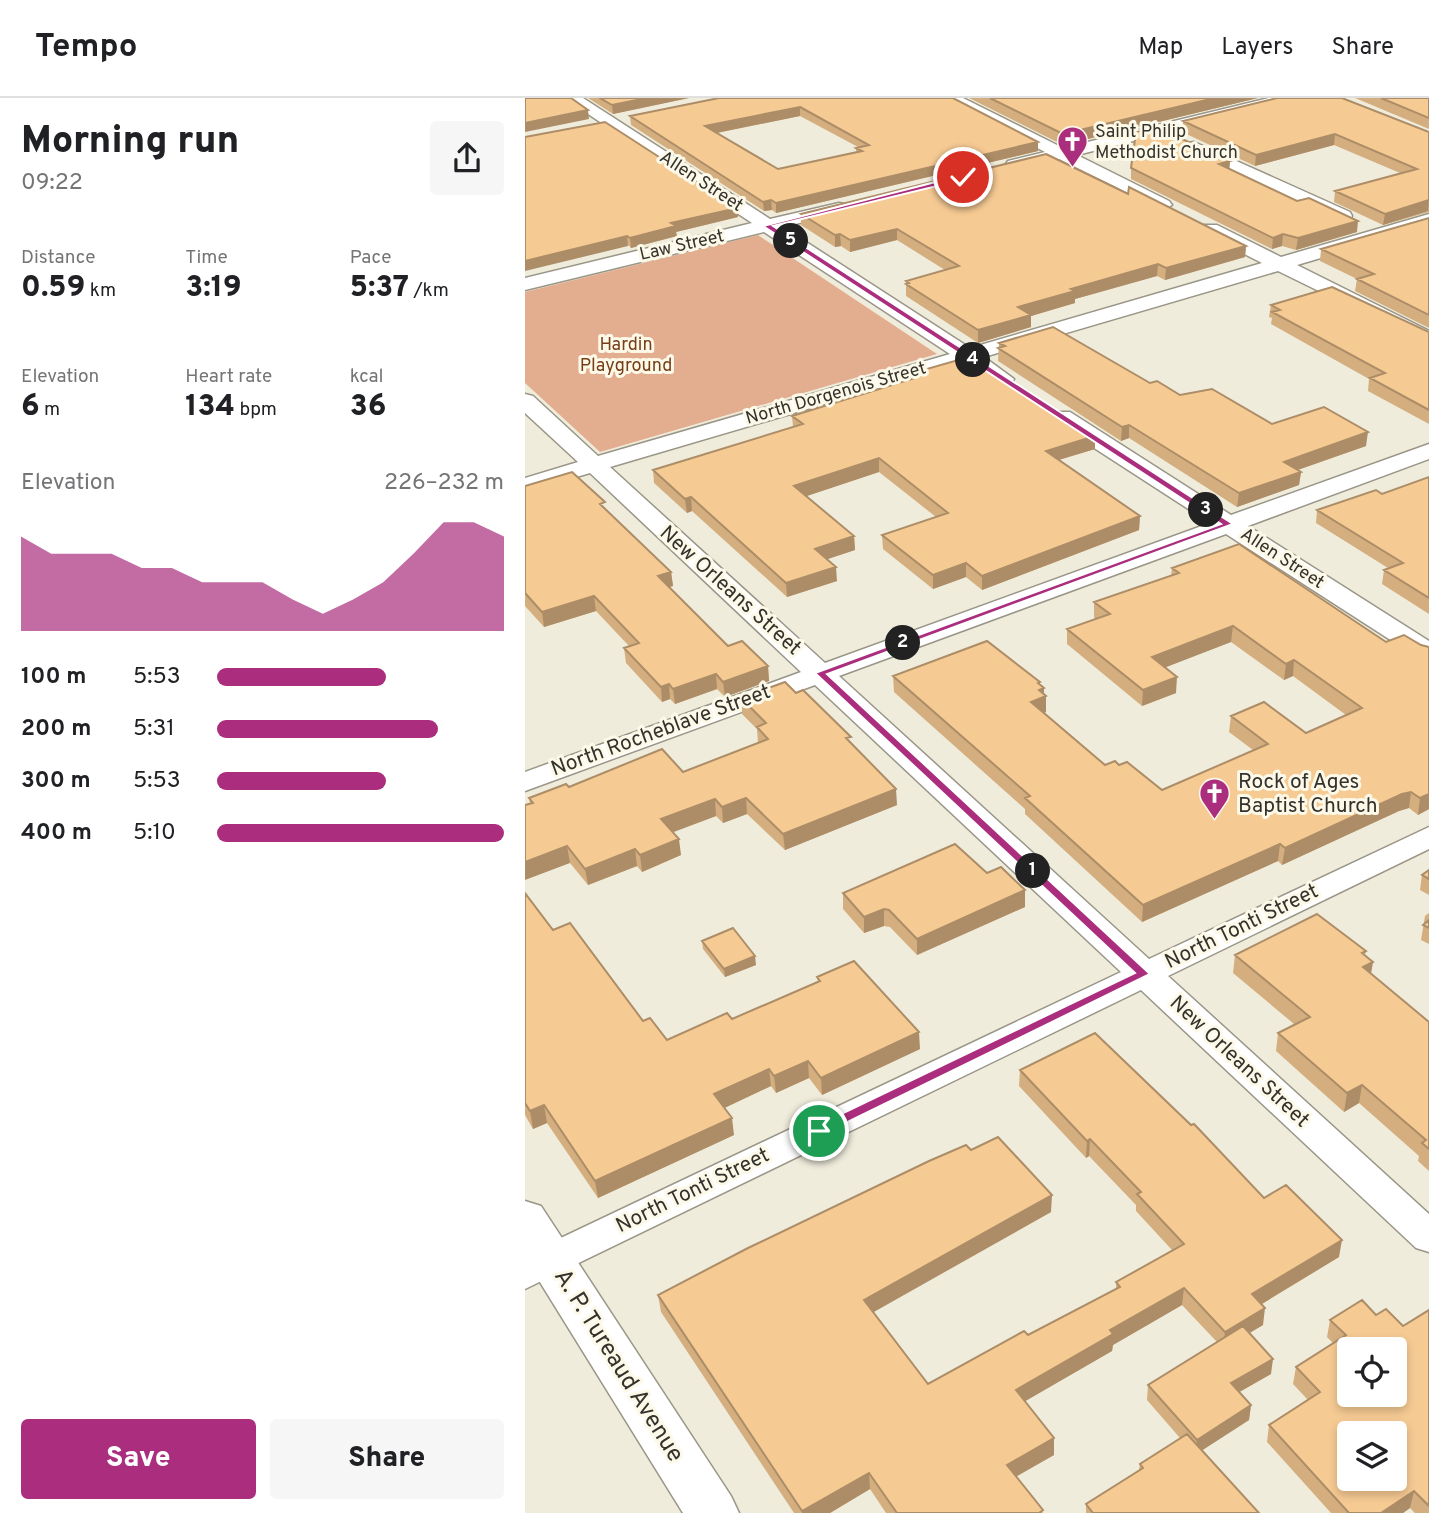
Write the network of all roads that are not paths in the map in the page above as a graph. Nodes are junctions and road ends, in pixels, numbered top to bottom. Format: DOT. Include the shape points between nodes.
graph roads {
  1 [pos="572,98"];
  2 [pos="950,98"];
  3 [pos="1289,98"];
  4 [pos="635,117"];
  5 [pos="610,122"];
  6 [pos="586,127"];
  7 [pos="1158,130"];
  8 [pos="1062,153"];
  9 [pos="995,170"];
  10 [pos="861,203"];
  11 [pos="1429,220"];
  12 [pos="767,226"];
  13 [pos="1381,234"];
  14 [pos="1279,264"];
  15 [pos="525,284"];
  16 [pos="1429,339"];
  17 [pos="967,356"];
  18 [pos="1024,393"];
  19 [pos="525,401"];
  20 [pos="1047,407"];
  21 [pos="1429,452"];
  22 [pos="593,466"];
  23 [pos="525,485"];
  24 [pos="1228,524"];
  25 [pos="1429,653"];
  26 [pos="820,673"];
  27 [pos="525,782"];
  28 [pos="1429,837"];
  29 [pos="1144,974"];
  30 [pos="525,1219"];
  31 [pos="1429,1237"];
  32 [pos="538,1266"];
  33 [pos="712,1513"];
  1 -- 5 [label="street, Allen Street"];
  2 -- 8 [label="street"];
  3 -- 7 [label="street"];
  4 -- 5 [label="street"];
  5 -- 6 [label="street"];
  5 -- 12 [label="street, Allen Street"];
  7 -- 8 [label="street"];
  7 -- 13 [label="street"];
  8 -- 9 [label="street"];
  8 -- 14 [label="street"];
  10 -- 12 [label="street, Law Street"];
  11 -- 13 [label="street, North Dorgenois Street"];
  12 -- 15 [label="street, Law Street"];
  12 -- 17 [label="street, Allen Street"];
  13 -- 14 [label="street, North Dorgenois Street"];
  14 -- 16 [label="street"];
  14 -- 17 [label="street, North Dorgenois Street"];
  17 -- 18 [label="street, Allen Street"];
  17 -- 22 [label="street, North Dorgenois Street"];
  19 -- 22 [label="street, New Orleans Street"];
  20 -- 24 [label="street, Allen Street"];
  21 -- 24 [label="street, North Rocheblave Street"];
  22 -- 23 [label="street, North Dorgenois Street"];
  22 -- 26 [label="street, New Orleans Street"];
  24 -- 25 [label="street, Allen Street"];
  24 -- 26 [label="street, North Rocheblave Street"];
  26 -- 27 [label="street, North Rocheblave Street"];
  26 -- 29 [label="street, New Orleans Street"];
  28 -- 29 [label="street, North Tonti Street"];
  29 -- 31 [label="street, New Orleans Street"];
  29 -- 32 [label="street, North Tonti Street"];
  30 -- 32 [label="street, A. P. Tureaud Avenue"];
  32 -- 33 [label="street, A. P. Tureaud Avenue"];
}
